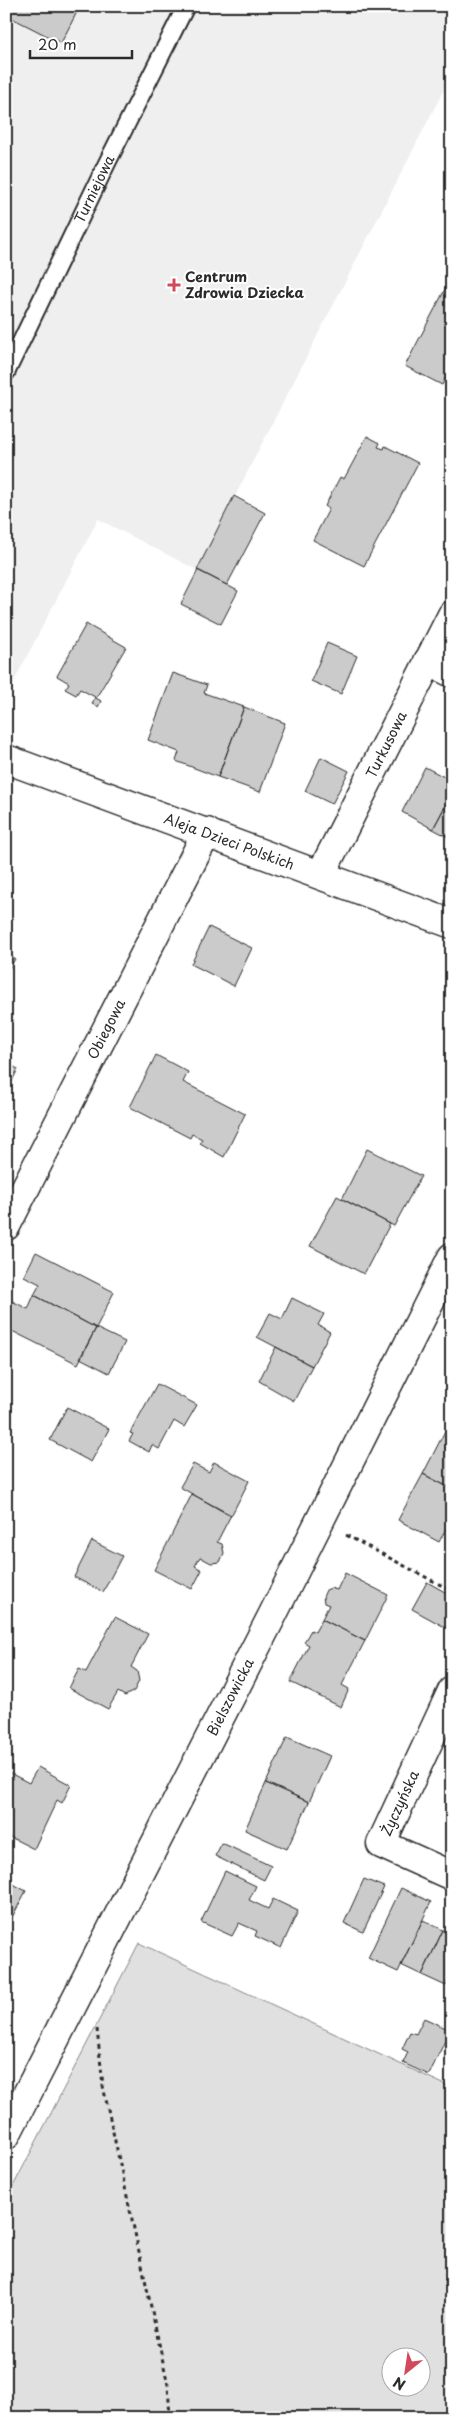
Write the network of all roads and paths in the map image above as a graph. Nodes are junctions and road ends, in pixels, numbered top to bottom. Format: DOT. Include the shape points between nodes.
graph roads {
  1 [pos="186,6"];
  2 [pos="6,373"];
  3 [pos="452,615"];
  4 [pos="440,667"];
  5 [pos="6,759"];
  6 [pos="207,832"];
  7 [pos="321,874"];
  8 [pos="452,924"];
  9 [pos="6,1226"];
  10 [pos="452,1257"];
  11 [pos="320,1521"];
  12 [pos="452,1591"];
  13 [pos="452,1691"];
  14 [pos="452,1876"];
  15 [pos="97,2028"];
  16 [pos="6,2135"];
  17 [pos="170,2418"];
  1 -- 2 [label="lane, Turniejowa" via="106,163"];
  3 -- 4 [label="street, Turkusowa"];
  4 -- 7 [label="street, Turkusowa"];
  5 -- 6 [label="street, Aleja Dzieci Polskich"];
  6 -- 7 [label="street, Aleja Dzieci Polskich"];
  6 -- 9 [label="street, Obiegowa"];
  7 -- 8 [label="street, Aleja Dzieci Polskich"];
  10 -- 11 [label="street, Bielszowicka"];
  11 -- 12 [label="path"];
  11 -- 16 [label="street, Bielszowicka"];
  13 -- 14 [label="street, Życzyńska" via="380,1844"];
  15 -- 17 [label="path" via="103,2086 168,2385"];
}
